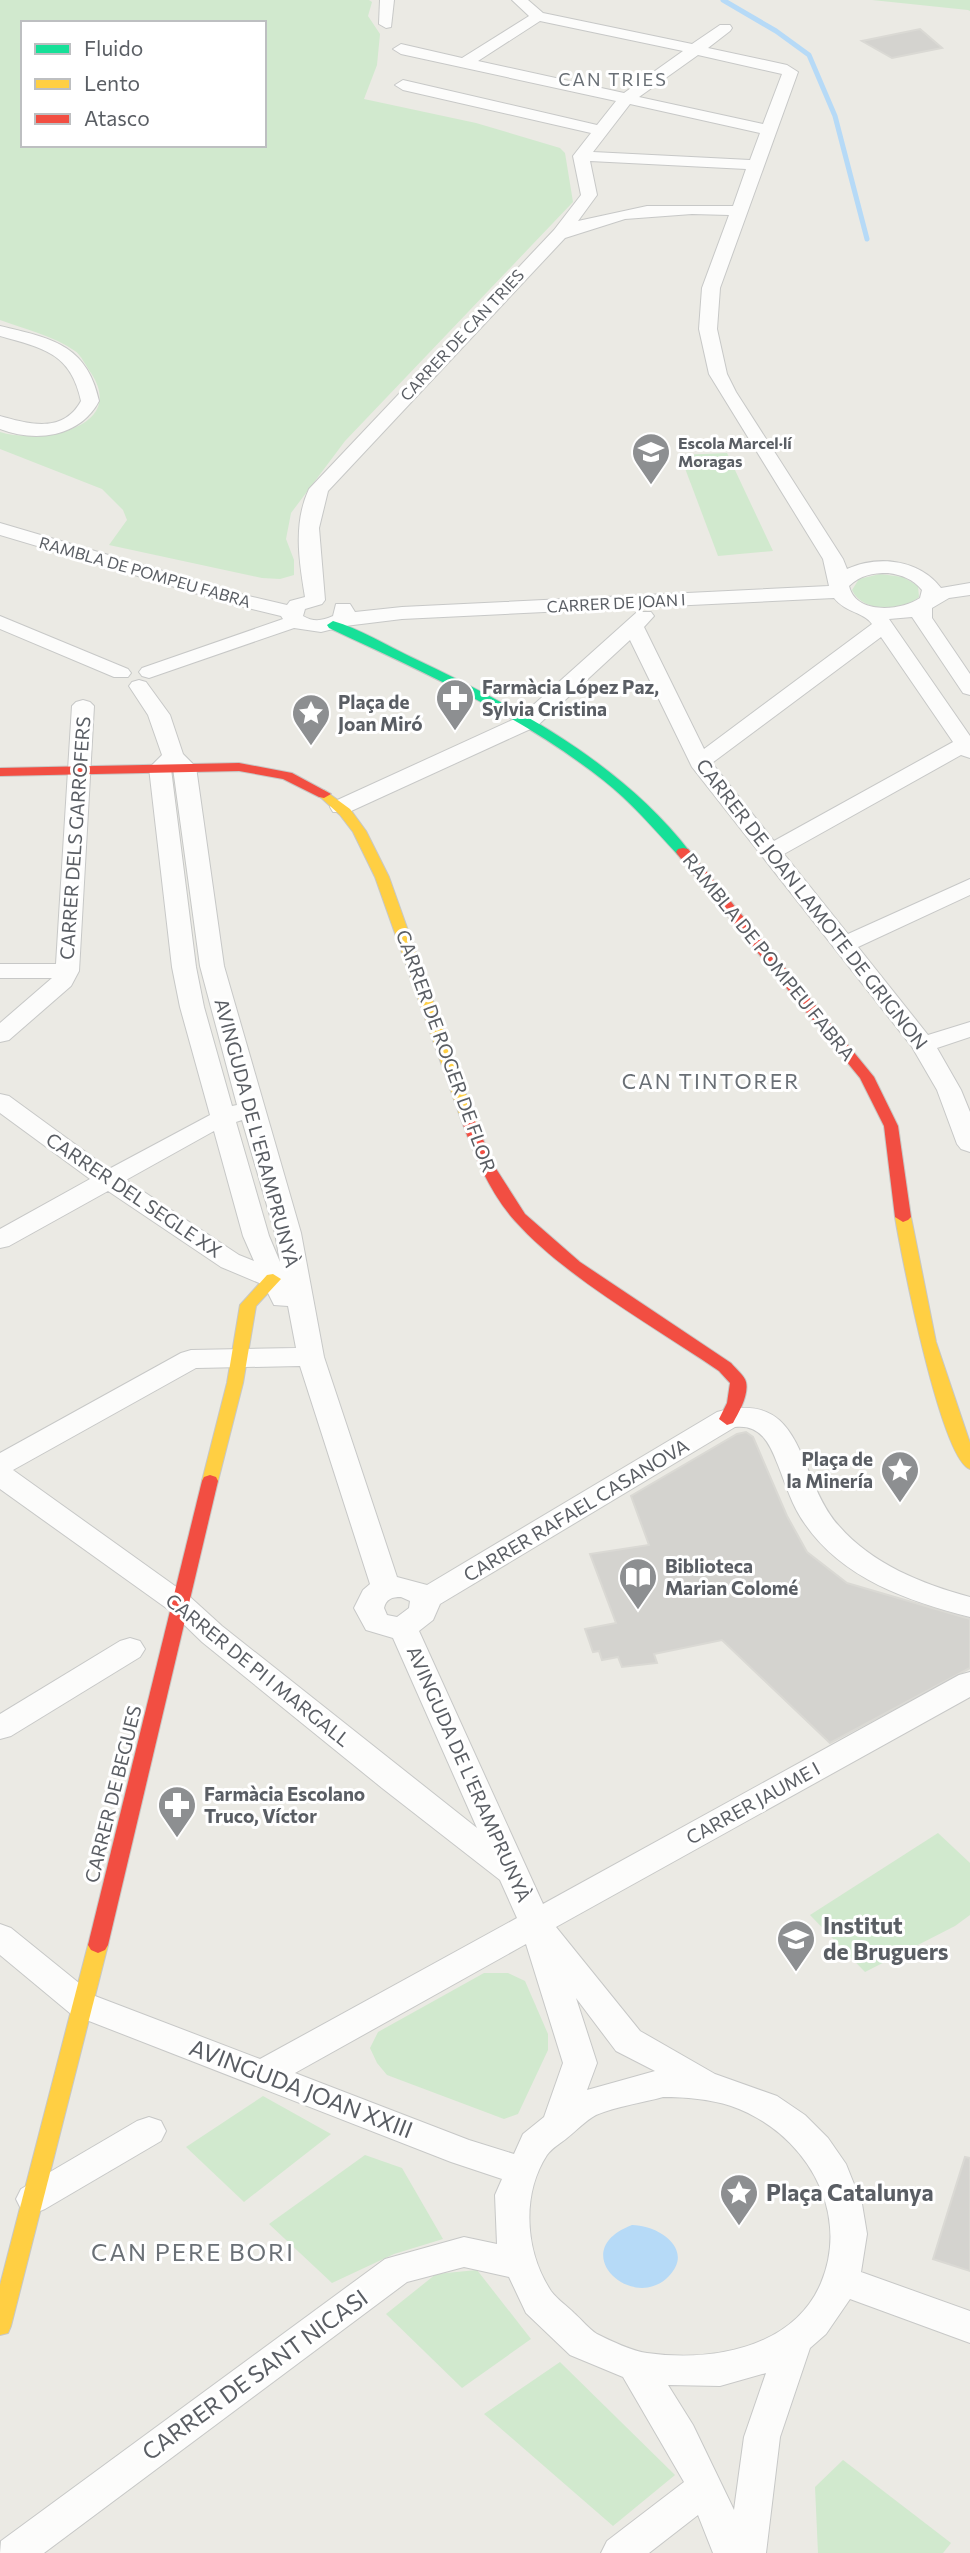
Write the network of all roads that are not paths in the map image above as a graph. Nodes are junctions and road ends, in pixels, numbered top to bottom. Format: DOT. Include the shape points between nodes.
graph roads {
  1 [pos="387,0"];
  2 [pos="519,0"];
  3 [pos="538,16"];
  4 [pos="386,24"];
  5 [pos="725,29"];
  6 [pos="401,49"];
  7 [pos="696,49"];
  8 [pos="465,62"];
  9 [pos="782,68"];
  10 [pos="403,85"];
  11 [pos="626,99"];
  12 [pos="600,130"];
  13 [pos="770,130"];
  14 [pos="581,156"];
  15 [pos="756,165"];
  16 [pos="738,211"];
  17 [pos="559,233"];
  18 [pos="0,331"];
  19 [pos="0,422"];
  20 [pos="0,530"];
  21 [pos="833,559"];
  22 [pos="866,569"];
  23 [pos="918,576"];
  24 [pos="970,584"];
  25 [pos="840,588"];
  26 [pos="970,589"];
  27 [pos="315,600"];
  28 [pos="662,600"];
  29 [pos="925,603"];
  30 [pos="293,616"];
  31 [pos="339,617"];
  32 [pos="879,618"];
  33 [pos="0,622"];
  34 [pos="633,626"];
  35 [pos="144,679"];
  36 [pos="970,690"];
  37 [pos="83,706"];
  38 [pos="529,721"];
  39 [pos="967,748"];
  40 [pos="700,762"];
  41 [pos="173,763"];
  42 [pos="79,769"];
  43 [pos="0,772"];
  44 [pos="341,807"];
  45 [pos="771,852"];
  46 [pos="970,886"];
  47 [pos="845,945"];
  48 [pos="0,971"];
  49 [pos="67,971"];
  50 [pos="970,1029"];
  51 [pos="0,1035"];
  52 [pos="923,1045"];
  53 [pos="0,1101"];
  54 [pos="250,1107"];
  55 [pos="223,1119"];
  56 [pos="970,1144"];
  57 [pos="108,1179"];
  58 [pos="0,1240"];
  59 [pos="273,1279"];
  60 [pos="311,1357"];
  61 [pos="239,1359"];
  62 [pos="727,1419"];
  63 [pos="970,1463"];
  64 [pos="0,1465"];
  65 [pos="0,1475"];
  66 [pos="386,1588"];
  67 [pos="424,1600"];
  68 [pos="179,1603"];
  69 [pos="970,1606"];
  70 [pos="403,1627"];
  71 [pos="130,1649"];
  72 [pos="970,1683"];
  73 [pos="0,1728"];
  74 [pos="511,1871"];
  75 [pos="535,1922"];
  76 [pos="0,1937"];
  77 [pos="83,2005"];
  78 [pos="263,2074"];
  79 [pos="712,2086"];
  80 [pos="560,2120"];
  81 [pos="149,2131"];
  82 [pos="520,2170"];
  83 [pos="32,2200"];
  84 [pos="516,2263"];
  85 [pos="841,2280"];
  86 [pos="0,2326"];
  87 [pos="970,2327"];
  88 [pos="794,2339"];
  89 [pos="636,2366"];
  90 [pos="706,2487"];
  91 [pos="14,2553"];
  92 [pos="620,2553"];
  93 [pos="732,2553"];
  94 [pos="747,2553"];
  1 -- 4 [label="street"];
  2 -- 3 [label="street"];
  3 -- 7 [label="street"];
  3 -- 8 [label="street"];
  5 -- 7 [label="street"];
  6 -- 8 [label="street"];
  7 -- 9 [label="street"];
  7 -- 11 [label="street"];
  8 -- 11 [label="street"];
  9 -- 13 [label="street" via="790,72"];
  10 -- 12 [label="street"];
  11 -- 12 [label="street"];
  11 -- 13 [label="street"];
  12 -- 14 [label="street"];
  13 -- 15 [label="street"];
  14 -- 15 [label="street"];
  14 -- 17 [label="street" via="589,195"];
  15 -- 16 [label="street"];
  16 -- 17 [label="street, CARRER DE CAN TRIES" via="638,211 594,219"];
  16 -- 21 [label="street" via="711,288 708,329 713,357 737,411"];
  17 -- 27 [label="street, CARRER DE CAN TRIES" via="319,489 309,515"];
  18 -- 19 [label="street" via="49,344 67,356 88,387 90,401 79,418 51,429 26,430"];
  20 -- 30 [label="street, RAMBLA DE POMPEU FABRA"];
  21 -- 22 [label="street"];
  21 -- 25 [label="street"];
  22 -- 23 [label="street" via="891,568"];
  22 -- 25 [label="street" via="849,575"];
  23 -- 24 [label="street"];
  23 -- 29 [label="street" via="932,590"];
  25 -- 28 [label="street, CARRER DE JOAN I"];
  25 -- 32 [label="street" via="852,604"];
  26 -- 29 [label="street"];
  27 -- 30 [label="street" via="297,605"];
  27 -- 31 [label="street" via="334,602"];
  28 -- 31 [label="street, CARRER DE JOAN I"];
  28 -- 34 [label="street"];
  29 -- 32 [label="street"];
  29 -- 36 [label="street" via="922,618"];
  30 -- 31 [label="street" via="316,627"];
  30 -- 35 [label="street"];
  31 -- 38 [label="street, RAMBLA DE POMPEU FABRA"];
  32 -- 39 [label="street"];
  32 -- 40 [label="street"];
  33 -- 35 [label="street, AVINGUDA DE L'ERAMPRUNYÀ" via="121,673 120,683"];
  34 -- 38 [label="street"];
  34 -- 40 [label="street, CARRER DE JOAN LAMOTE DE GRIGNON"];
  35 -- 41 [label="street, AVINGUDA DE L'ERAMPRUNYÀ"];
  37 -- 42 [label="street, CARRER DELS GARROFERS"];
  38 -- 44 [label="street"];
  38 -- 63 [label="street, RAMBLA DE POMPEU FABRA" via="661,824 867,1077 891,1126 912,1279 948,1413"];
  39 -- 45 [label="street"];
  40 -- 45 [label="street, CARRER DE JOAN LAMOTE DE GRIGNON"];
  41 -- 42 [label="street, CARRER DE ROGER DE FLOR"];
  41 -- 44 [label="street, CARRER DE ROGER DE FLOR" via="275,772 308,785"];
  41 -- 54 [label="street, AVINGUDA DE L'ERAMPRUNYÀ" via="212,966"];
  41 -- 55 [label="street, AVINGUDA DE L'ERAMPRUNYÀ" via="184,967"];
  42 -- 43 [label="street, CARRER DE ROGER DE FLOR"];
  42 -- 49 [label="street, CARRER DELS GARROFERS"];
  44 -- 62 [label="street, CARRER DE ROGER DE FLOR" via="389,894 464,1113 497,1186 520,1217 574,1266 725,1367 738,1382"];
  45 -- 47 [label="street, CARRER DE JOAN LAMOTE DE GRIGNON"];
  46 -- 47 [label="street"];
  47 -- 52 [label="street, CARRER DE JOAN LAMOTE DE GRIGNON"];
  48 -- 49 [label="street"];
  49 -- 51 [label="street" via="63,981"];
  50 -- 52 [label="street"];
  52 -- 56 [label="street, CARRER DE JOAN LAMOTE DE GRIGNON" via="949,1090"];
  53 -- 57 [label="street, CARRER DEL SEGLE XX"];
  54 -- 55 [label="street"];
  54 -- 60 [label="street, AVINGUDA DE L'ERAMPRUNYÀ" via="288,1233"];
  55 -- 57 [label="street"];
  55 -- 59 [label="street, AVINGUDA DE L'ERAMPRUNYÀ"];
  57 -- 58 [label="street"];
  57 -- 59 [label="street, CARRER DEL SEGLE XX" via="230,1261"];
  59 -- 60 [label="street, AVINGUDA DE L'ERAMPRUNYÀ"];
  59 -- 61 [label="street, CARRER DE BEGUES" via="248,1305"];
  60 -- 61 [label="street"];
  60 -- 66 [label="street, AVINGUDA DE L'ERAMPRUNYÀ"];
  61 -- 64 [label="street" via="191,1359"];
  61 -- 68 [label="street, CARRER DE BEGUES"];
  62 -- 67 [label="street, CARRER RAFAEL CASANOVA"];
  62 -- 69 [label="street" via="742,1415 763,1420 774,1429 815,1516 837,1543 900,1585"];
  65 -- 68 [label="street, CARRER DE PI I MARGALL"];
  66 -- 67 [label="street" via="408,1588"];
  66 -- 70 [label="street" via="370,1600 371,1615 382,1624"];
  67 -- 70 [label="street" via="422,1617"];
  68 -- 74 [label="street, CARRER DE PI I MARGALL" via="382,1772"];
  68 -- 77 [label="street, CARRER DE BEGUES"];
  70 -- 74 [label="street, AVINGUDA DE L'ERAMPRUNYÀ"];
  71 -- 73 [label="street"];
  72 -- 75 [label="street, CARRER JAUME I"];
  74 -- 75 [label="street, AVINGUDA DE L'ERAMPRUNYÀ"];
  75 -- 78 [label="street"];
  75 -- 79 [label="street, AVINGUDA DE L'ERAMPRUNYÀ" via="628,2041"];
  75 -- 80 [label="street, AVINGUDA DE L'ERAMPRUNYÀ" via="580,2063"];
  76 -- 77 [label="street, AVINGUDA JOAN XXIII"];
  77 -- 78 [label="street, AVINGUDA JOAN XXIII"];
  77 -- 83 [label="street, CARRER DE BEGUES"];
  78 -- 82 [label="street, AVINGUDA JOAN XXIII"];
  79 -- 80 [label="street" via="663,2083 631,2087 586,2103"];
  79 -- 85 [label="street" via="780,2115 812,2142 829,2165 848,2215 848,2254"];
  80 -- 82 [label="street" via="541,2138"];
  81 -- 83 [label="street"];
  82 -- 84 [label="street" via="509,2214"];
  83 -- 86 [label="street, CARRER DE BEGUES"];
  84 -- 89 [label="street" via="534,2297 561,2327 596,2351"];
  84 -- 91 [label="street, CARRER DE SANT NICASI" via="464,2252 397,2270"];
  85 -- 87 [label="street"];
  85 -- 88 [label="street" via="822,2312"];
  88 -- 89 [label="street" via="760,2358 720,2370 670,2372"];
  88 -- 94 [label="street" via="762,2437"];
  89 -- 90 [label="street"];
  90 -- 92 [label="street"];
  90 -- 93 [label="street"];
}
